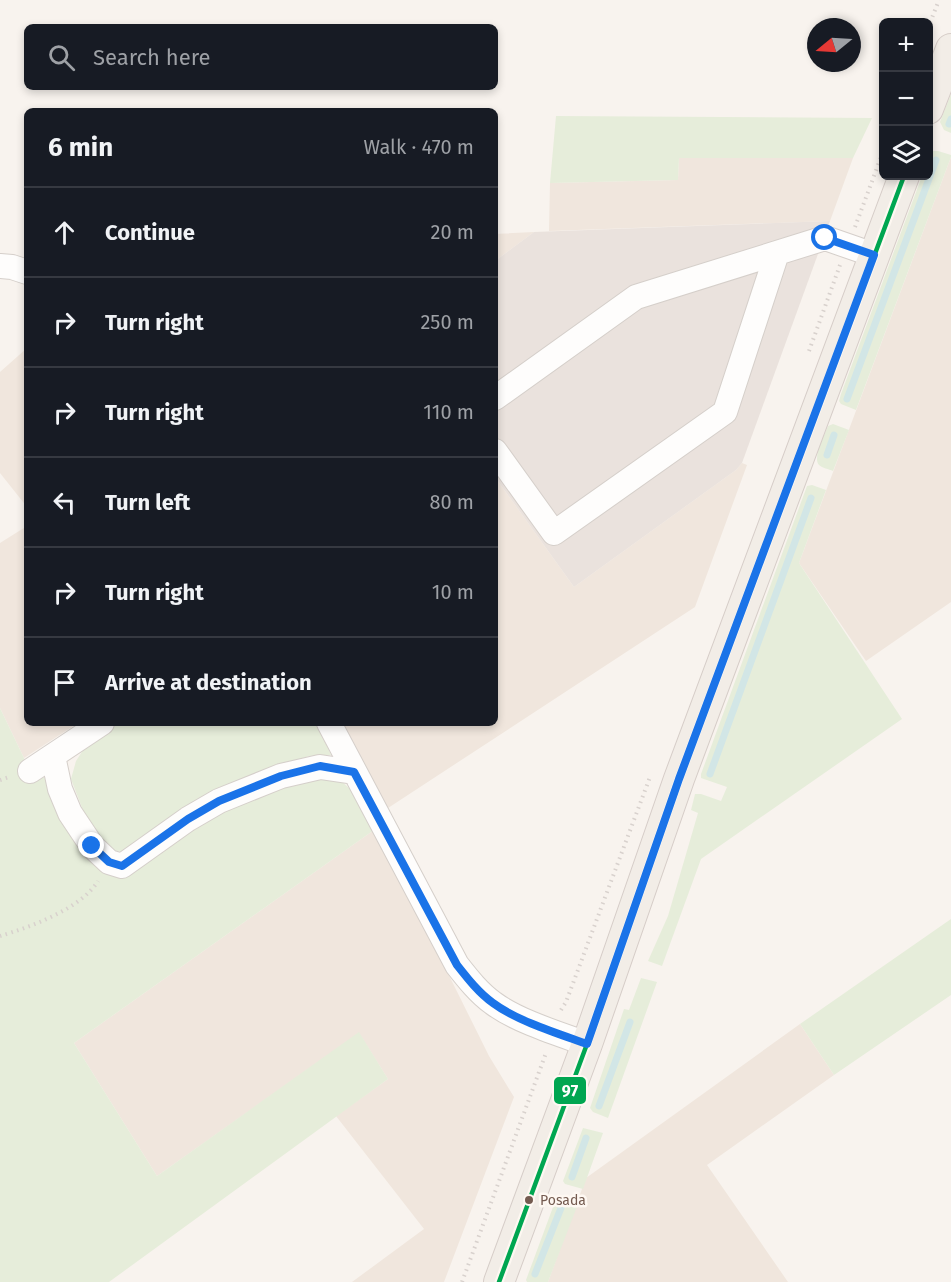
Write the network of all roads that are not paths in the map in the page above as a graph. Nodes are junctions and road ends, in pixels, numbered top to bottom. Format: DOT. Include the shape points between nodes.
graph roads {
  1 [pos="951,49"];
  2 [pos="933,96"];
  3 [pos="902,180"];
  4 [pos="777,253"];
  5 [pos="874,255"];
  6 [pos="0,266"];
  7 [pos="24,271"];
  8 [pos="498,396"];
  9 [pos="498,455"];
  10 [pos="98,726"];
  11 [pos="331,726"];
  12 [pos="53,756"];
  13 [pos="30,771"];
  14 [pos="354,772"];
  15 [pos="587,1044"];
  16 [pos="499,1282"];
  1 -- 2 [label="main road"];
  3 -- 5 [label="main road"];
  4 -- 5 [label="street" via="825,238"];
  4 -- 8 [label="street" via="636,297"];
  4 -- 9 [label="street" via="725,412 554,533"];
  5 -- 15 [label="main road" via="679,779"];
  6 -- 7 [label="street"];
  10 -- 12 [label="street"];
  11 -- 14 [label="street"];
  12 -- 13 [label="street"];
  12 -- 14 [label="street" via="70,813 92,846 109,862 122,866 219,801 281,776 320,766"];
  14 -- 15 [label="street" via="457,965 470,982 505,1011"];
  15 -- 16 [label="main road"];
}
